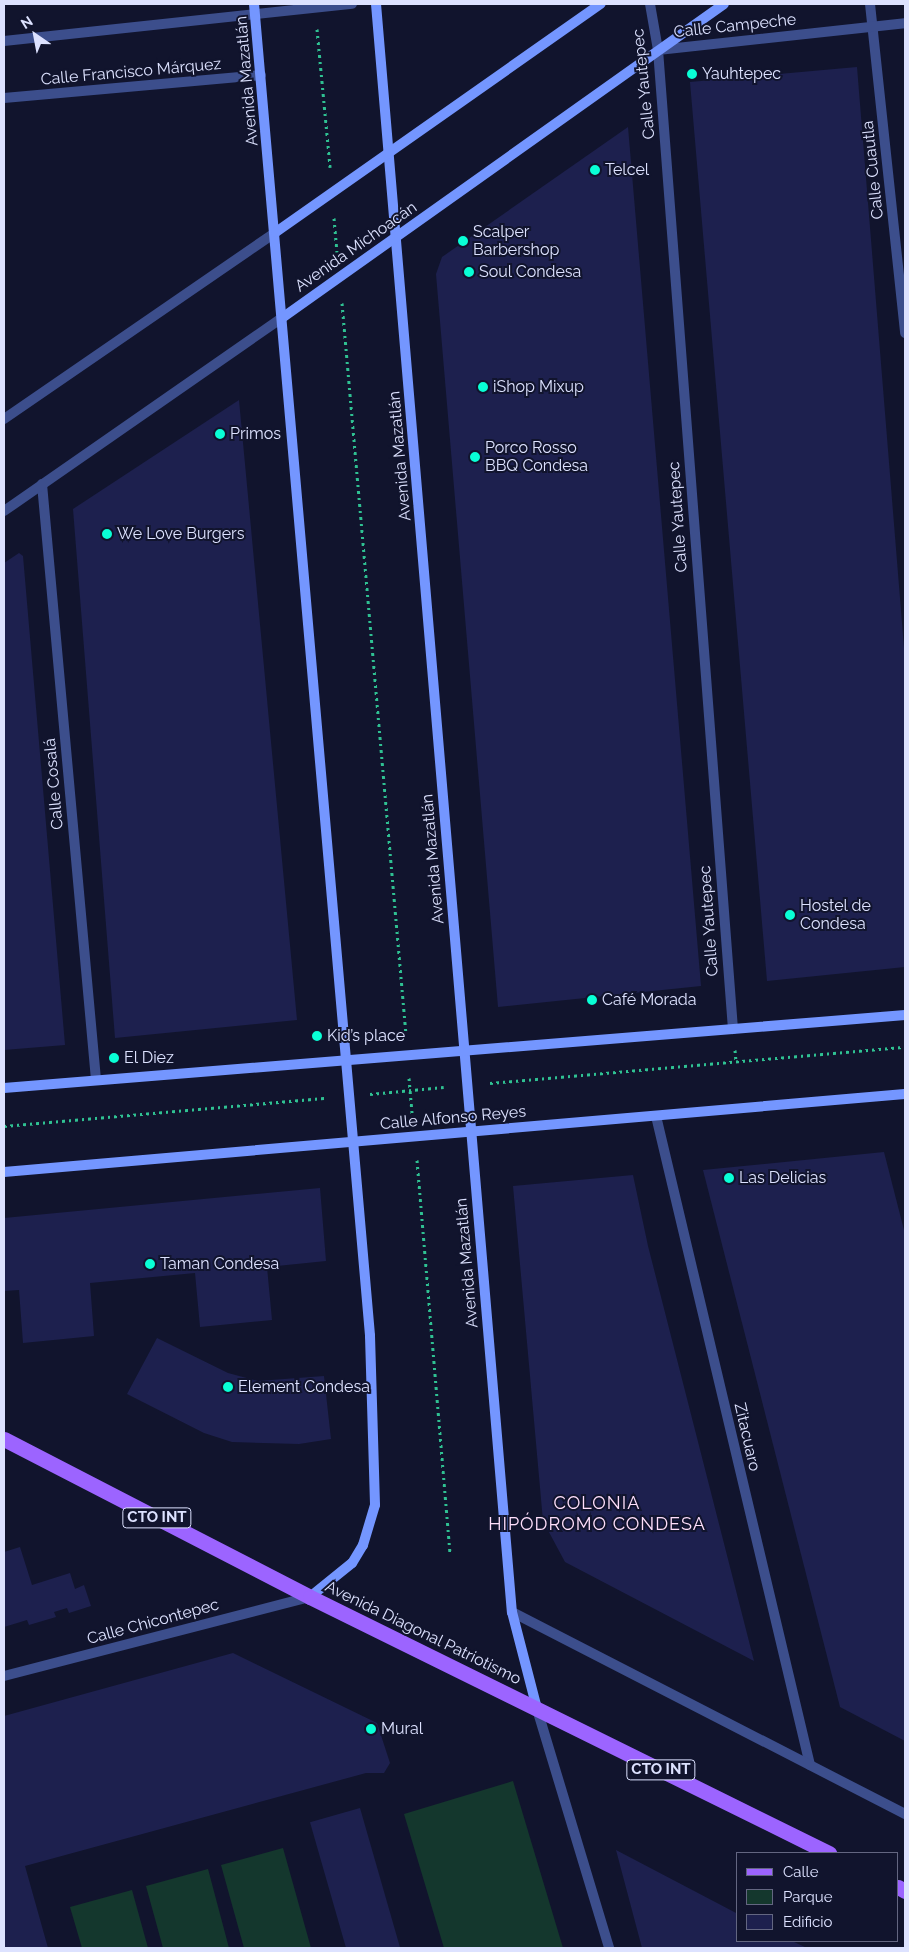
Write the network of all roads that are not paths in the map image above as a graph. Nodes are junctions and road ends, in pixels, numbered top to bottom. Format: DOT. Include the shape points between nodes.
graph roads {
  1 [pos="352,4"];
  2 [pos="376,4"];
  3 [pos="601,4"];
  4 [pos="650,4"];
  5 [pos="724,4"];
  6 [pos="870,4"];
  7 [pos="255,8"];
  8 [pos="905,24"];
  9 [pos="872,26"];
  10 [pos="4,41"];
  11 [pos="658,50"];
  12 [pos="261,75"];
  13 [pos="4,98"];
  14 [pos="389,153"];
  15 [pos="276,232"];
  16 [pos="397,237"];
  17 [pos="282,318"];
  18 [pos="905,333"];
  19 [pos="4,420"];
  20 [pos="42,484"];
  21 [pos="4,511"];
  22 [pos="905,1015"];
  23 [pos="733,1029"];
  24 [pos="464,1052"];
  25 [pos="348,1062"];
  26 [pos="96,1080"];
  27 [pos="4,1088"];
  28 [pos="905,1094"];
  29 [pos="656,1116"];
  30 [pos="471,1132"];
  31 [pos="355,1142"];
  32 [pos="4,1172"];
  33 [pos="4,1439"];
  34 [pos="310,1596"];
  35 [pos="512,1612"];
  36 [pos="4,1676"];
  37 [pos="537,1709"];
  38 [pos="810,1765"];
  39 [pos="905,1814"];
  40 [pos="827,1852"];
  41 [pos="609,1948"];
  1 -- 7 [label="street"];
  2 -- 14 [label="main road, Avenida Mazatlán"];
  3 -- 14 [label="main road"];
  4 -- 11 [label="street, Calle Yautepec"];
  5 -- 11 [label="main road, Avenida Michoacán"];
  6 -- 9 [label="street, Calle Cuautla"];
  7 -- 10 [label="street"];
  7 -- 12 [label="main road, Avenida Mazatlán"];
  8 -- 9 [label="street, Calle Campeche"];
  9 -- 11 [label="street, Calle Campeche"];
  9 -- 18 [label="street, Calle Cuautla"];
  11 -- 16 [label="main road, Avenida Michoacán"];
  11 -- 23 [label="street, Calle Yautepec"];
  12 -- 13 [label="street, Calle Francisco Márquez"];
  12 -- 15 [label="main road, Avenida Mazatlán"];
  14 -- 15 [label="main road"];
  14 -- 16 [label="main road, Avenida Mazatlán"];
  15 -- 17 [label="main road, Avenida Mazatlán"];
  15 -- 19 [label="street"];
  16 -- 17 [label="main road, Avenida Michoacán"];
  16 -- 24 [label="main road, Avenida Mazatlán"];
  17 -- 20 [label="street, Avenida Michoacán"];
  17 -- 25 [label="main road, Avenida Mazatlán"];
  20 -- 21 [label="street, Avenida Michoacán"];
  20 -- 26 [label="street, Calle Cosalá"];
  22 -- 23 [label="main road"];
  23 -- 24 [label="main road"];
  24 -- 25 [label="main road"];
  24 -- 30 [label="main road, Avenida Mazatlán"];
  25 -- 26 [label="main road"];
  25 -- 31 [label="main road, Avenida Mazatlán"];
  26 -- 27 [label="main road"];
  28 -- 29 [label="main road, Calle Alfonso Reyes"];
  29 -- 30 [label="main road, Calle Alfonso Reyes"];
  29 -- 38 [label="street, Zitacuaro"];
  30 -- 31 [label="main road, Calle Alfonso Reyes"];
  30 -- 35 [label="main road, Avenida Mazatlán"];
  31 -- 32 [label="main road, Calle Alfonso Reyes"];
  31 -- 34 [label="main road, Avenida Mazatlán" via="370,1336 375,1505 363,1545 352,1563"];
  33 -- 34 [label="main road, Avenida Diagonal Patriotismo / CTO INT"];
  34 -- 36 [label="street, Calle Chicontepec"];
  34 -- 37 [label="main road, Avenida Diagonal Patriotismo / CTO INT"];
  35 -- 37 [label="main road, Avenida Mazatlán"];
  35 -- 38 [label="street"];
  37 -- 40 [label="main road, Avenida Diagonal Patriotismo / CTO INT"];
  37 -- 41 [label="street"];
  38 -- 39 [label="street"];
}
